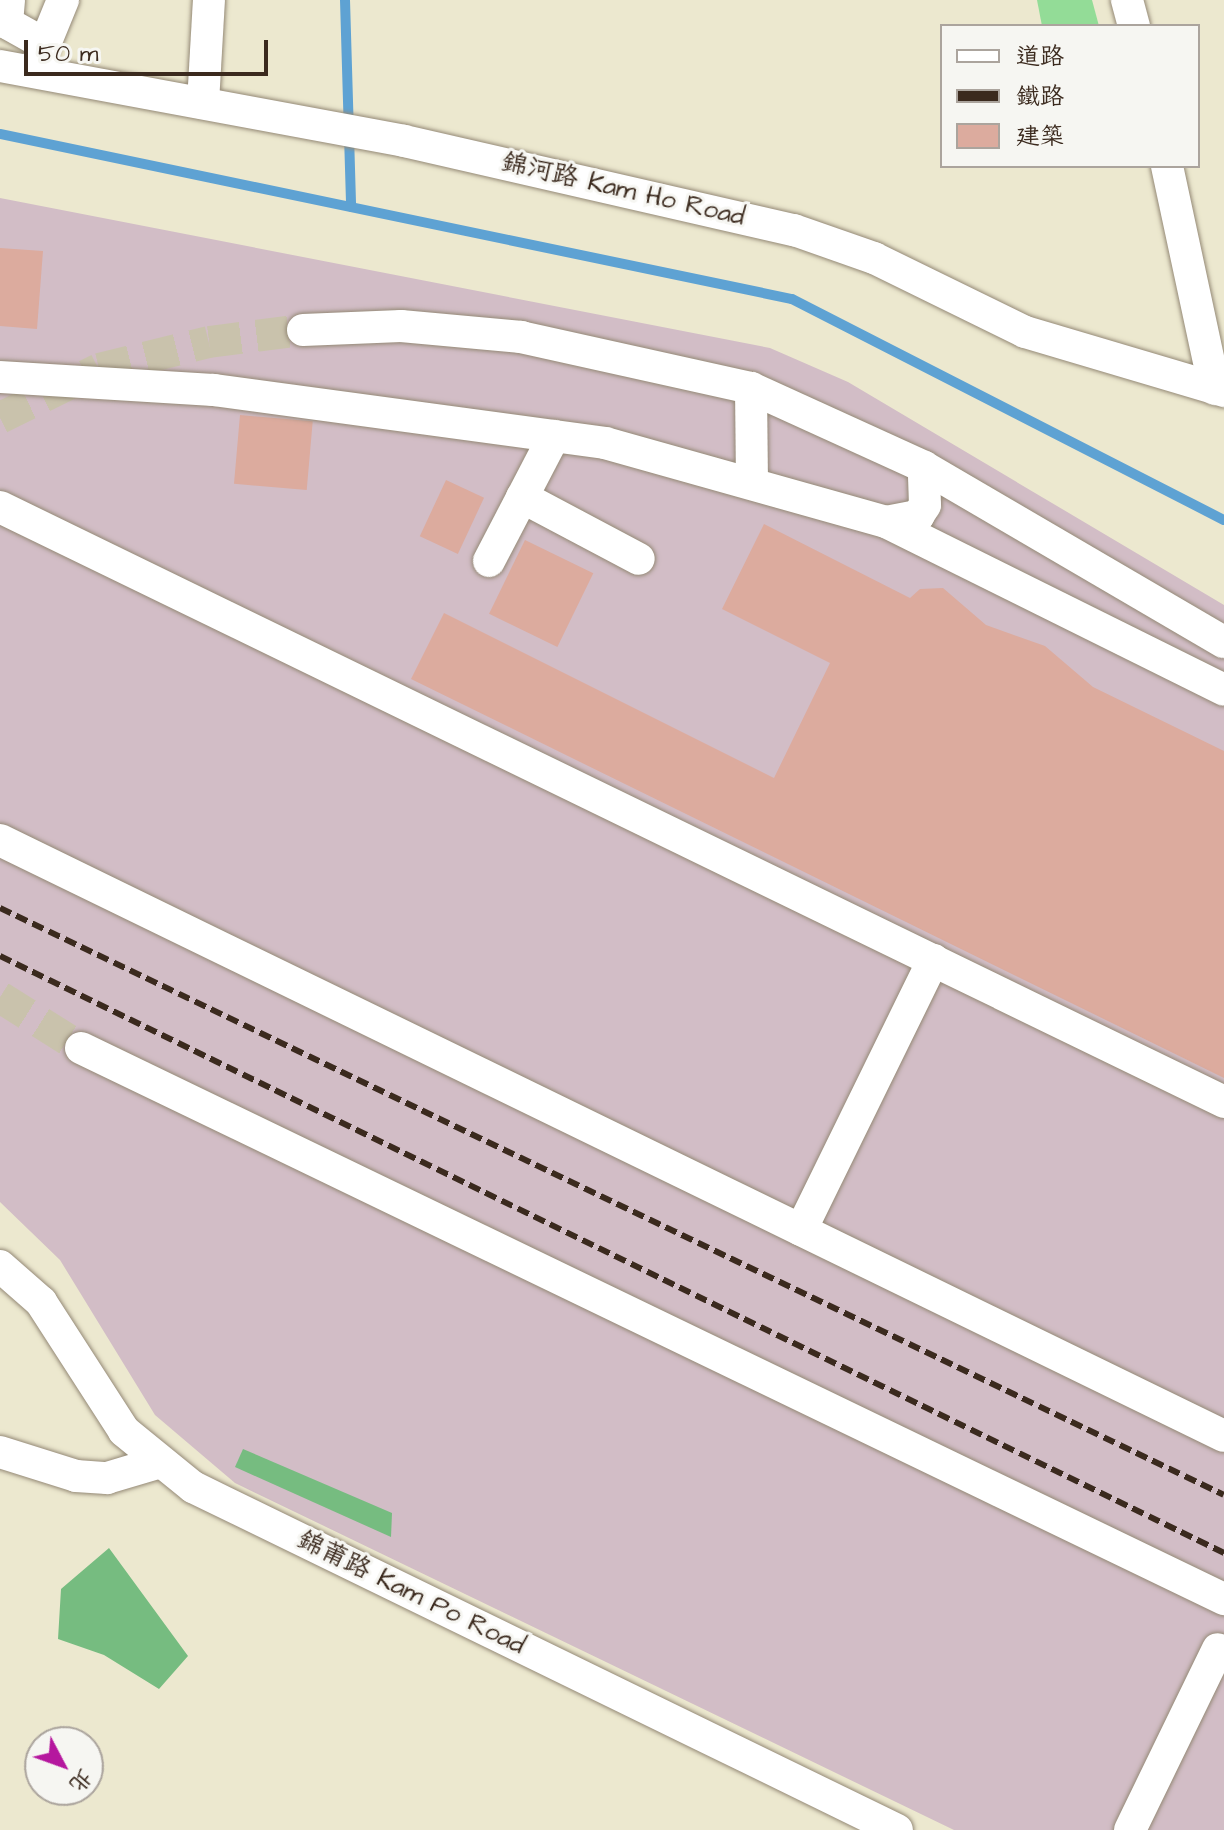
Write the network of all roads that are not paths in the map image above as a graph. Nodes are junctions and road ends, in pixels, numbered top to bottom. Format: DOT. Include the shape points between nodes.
graph roads {
  1 [pos="9,0"];
  2 [pos="63,0"];
  3 [pos="209,0"];
  4 [pos="1127,0"];
  5 [pos="1133,24"];
  6 [pos="39,57"];
  7 [pos="0,66"];
  8 [pos="203,103"];
  9 [pos="1167,168"];
  10 [pos="303,330"];
  11 [pos="0,377"];
  12 [pos="751,388"];
  13 [pos="1220,390"];
  14 [pos="554,436"];
  15 [pos="924,467"];
  16 [pos="752,482"];
  17 [pos="522,497"];
  18 [pos="0,507"];
  19 [pos="886,522"];
  20 [pos="639,559"];
  21 [pos="489,561"];
  22 [pos="1224,642"];
  23 [pos="1224,690"];
  24 [pos="0,840"];
  25 [pos="933,960"];
  26 [pos="81,1048"];
  27 [pos="1224,1102"];
  28 [pos="801,1230"];
  29 [pos="0,1266"];
  30 [pos="1224,1436"];
  31 [pos="0,1452"];
  32 [pos="157,1463"];
  33 [pos="1224,1599"];
  34 [pos="1218,1649"];
  35 [pos="897,1830"];
  36 [pos="1130,1830"];
  1 -- 6 [label="street" via="7,23"];
  2 -- 6 [label="street"];
  3 -- 8 [label="street"];
  4 -- 5 [label="street"];
  6 -- 7 [label="street, 錦河路 Kam Ho Road"];
  6 -- 8 [label="street, 錦河路 Kam Ho Road"];
  8 -- 13 [label="street, 錦河路 Kam Ho Road" via="404,141 794,230 874,258 1025,332"];
  9 -- 13 [label="street"];
  10 -- 12 [label="street" via="401,326 521,337"];
  11 -- 14 [label="street" via="214,390"];
  12 -- 15 [label="street"];
  12 -- 16 [label="street"];
  14 -- 16 [label="street"];
  14 -- 17 [label="street"];
  15 -- 19 [label="street" via="925,505 918,516"];
  15 -- 22 [label="street"];
  16 -- 19 [label="street"];
  17 -- 20 [label="street"];
  17 -- 21 [label="street"];
  18 -- 25 [label="street"];
  19 -- 23 [label="street"];
  24 -- 28 [label="street"];
  25 -- 27 [label="street"];
  25 -- 28 [label="street"];
  26 -- 33 [label="street"];
  28 -- 30 [label="street"];
  29 -- 32 [label="street, 錦莆路 Kam Po Road" via="41,1302 124,1431"];
  31 -- 32 [label="street" via="76,1476 107,1478"];
  32 -- 35 [label="street, 錦莆路 Kam Po Road"];
  34 -- 36 [label="street"];
}
